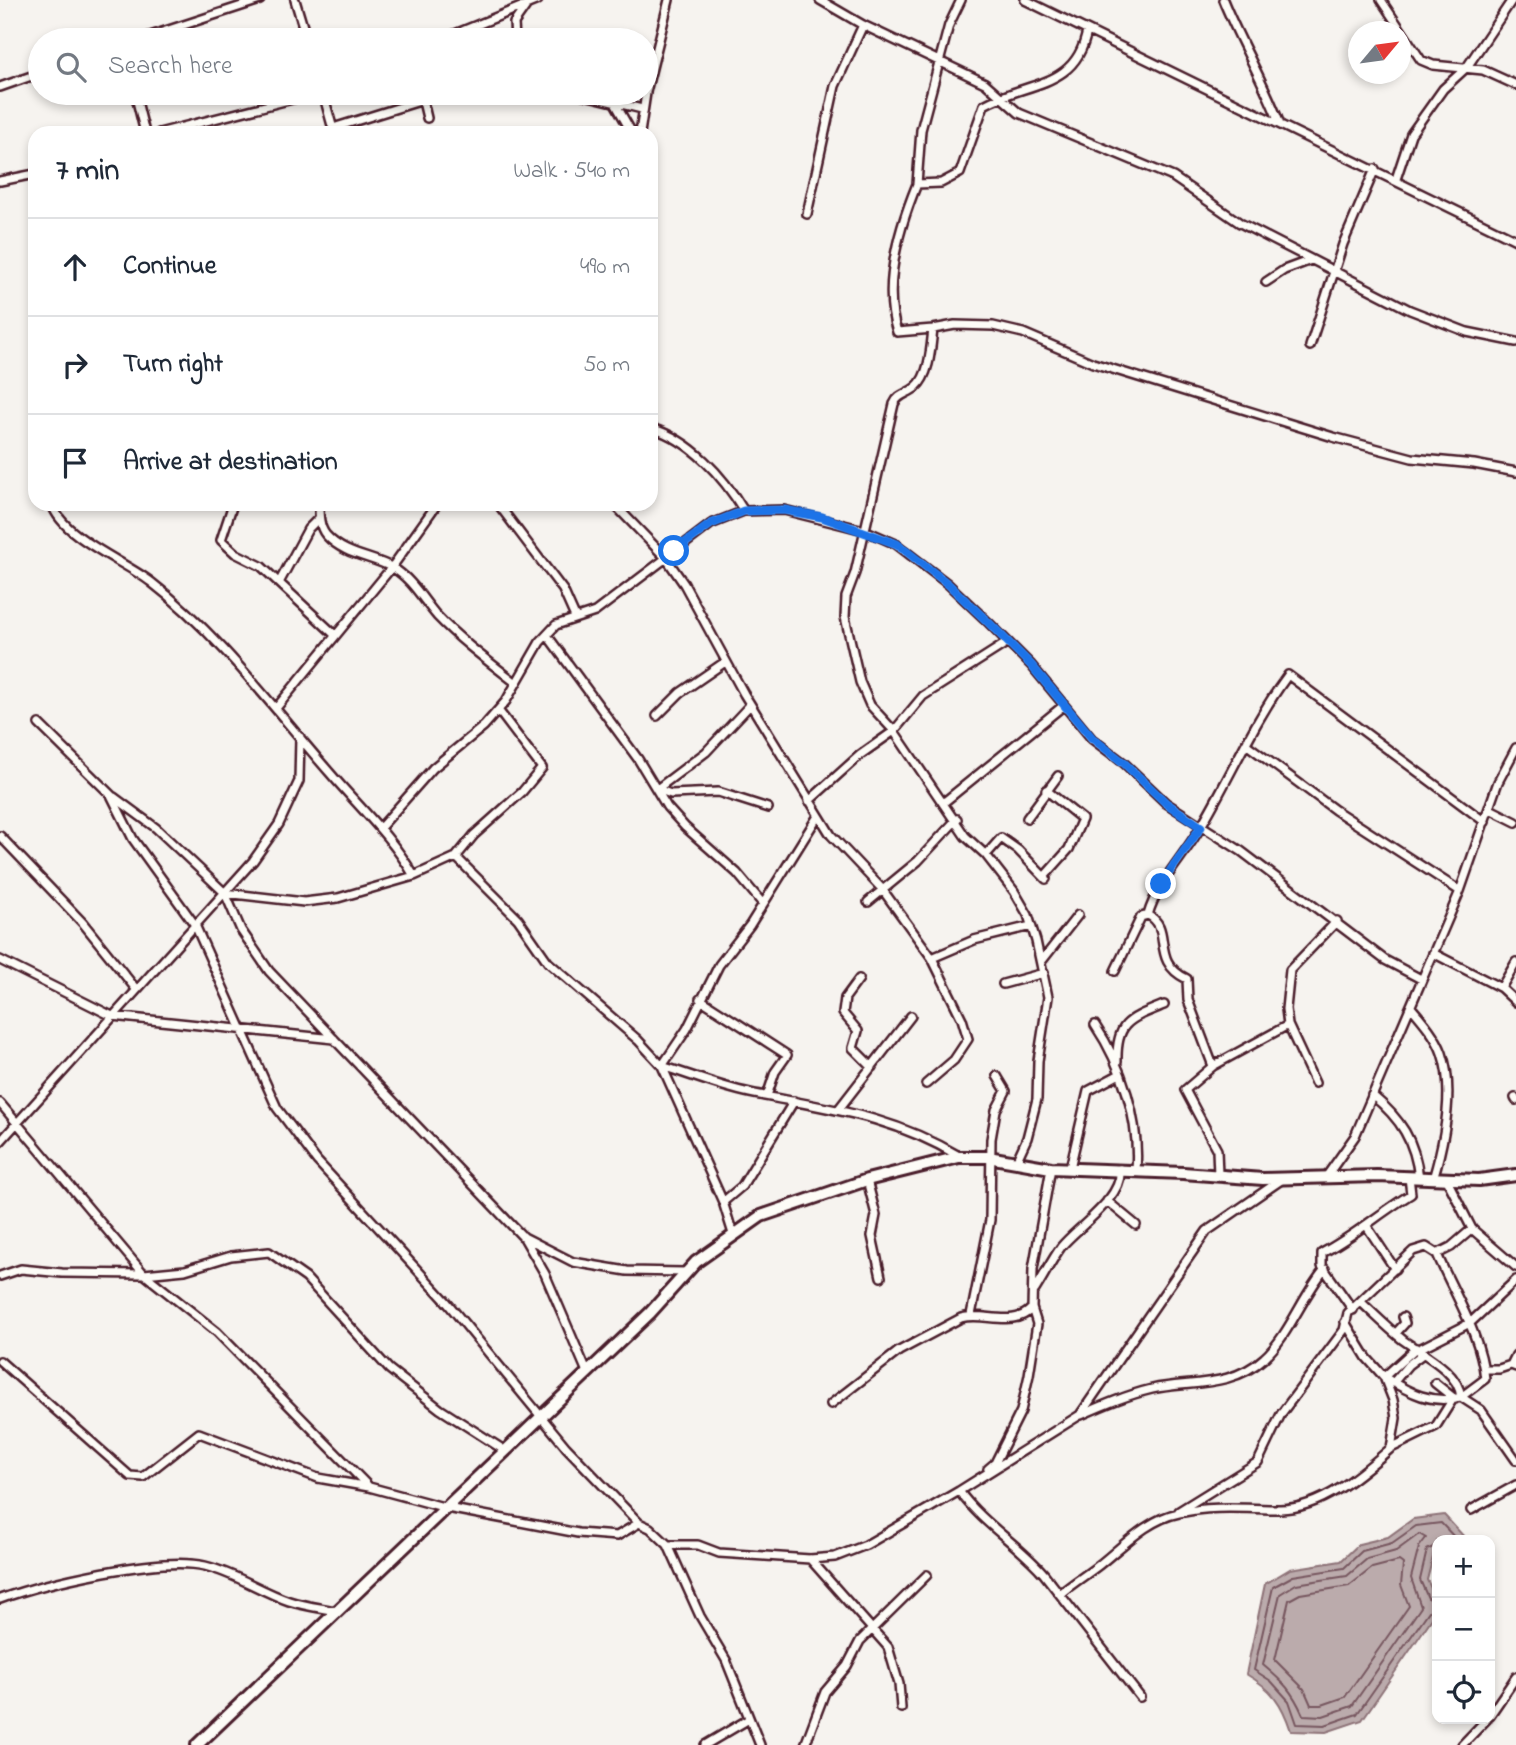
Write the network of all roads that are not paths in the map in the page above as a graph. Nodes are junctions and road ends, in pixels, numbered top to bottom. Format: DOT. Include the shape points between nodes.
graph roads {
  1 [pos="233,0"];
  2 [pos="260,0"];
  3 [pos="295,0"];
  4 [pos="538,0"];
  5 [pos="669,0"];
  6 [pos="820,0"];
  7 [pos="961,0"];
  8 [pos="1025,0"];
  9 [pos="1223,0"];
  10 [pos="1381,0"];
  11 [pos="1512,0"];
  12 [pos="526,5"];
  13 [pos="231,9"];
  14 [pos="863,25"];
  15 [pos="174,28"];
  16 [pos="303,28"];
  17 [pos="469,28"];
  18 [pos="514,28"];
  19 [pos="1087,31"];
  20 [pos="658,44"];
  21 [pos="939,59"];
  22 [pos="1467,67"];
  23 [pos="28,78"];
  24 [pos="1516,85"];
  25 [pos="0,88"];
  26 [pos="1002,95"];
  27 [pos="138,105"];
  28 [pos="272,105"];
  29 [pos="327,105"];
  30 [pos="399,105"];
  31 [pos="424,105"];
  32 [pos="616,105"];
  33 [pos="624,105"];
  34 [pos="643,105"];
  35 [pos="642,109"];
  36 [pos="427,118"];
  37 [pos="1279,122"];
  38 [pos="142,123"];
  39 [pos="140,126"];
  40 [pos="143,126"];
  41 [pos="194,126"];
  42 [pos="333,126"];
  43 [pos="344,126"];
  44 [pos="628,126"];
  45 [pos="641,126"];
  46 [pos="1375,169"];
  47 [pos="28,175"];
  48 [pos="1396,179"];
  49 [pos="0,181"];
  50 [pos="917,184"];
  51 [pos="807,214"];
  52 [pos="1516,240"];
  53 [pos="1311,260"];
  54 [pos="1335,272"];
  55 [pos="1266,282"];
  56 [pos="933,329"];
  57 [pos="1516,342"];
  58 [pos="1310,346"];
  59 [pos="658,431"];
  60 [pos="1516,472"];
  61 [pos="54,511"];
  62 [pos="231,511"];
  63 [pos="319,511"];
  64 [pos="432,511"];
  65 [pos="503,511"];
  66 [pos="621,511"];
  67 [pos="744,511"];
  68 [pos="319,518"];
  69 [pos="864,530"];
  70 [pos="666,558"];
  71 [pos="392,567"];
  72 [pos="280,582"];
  73 [pos="575,617"];
  74 [pos="335,635"];
  75 [pos="547,635"];
  76 [pos="1008,642"];
  77 [pos="725,662"];
  78 [pos="515,682"];
  79 [pos="750,705"];
  80 [pos="1063,706"];
  81 [pos="276,707"];
  82 [pos="498,710"];
  83 [pos="657,716"];
  84 [pos="39,724"];
  85 [pos="894,731"];
  86 [pos="300,736"];
  87 [pos="1246,744"];
  88 [pos="1516,748"];
  89 [pos="1058,776"];
  90 [pos="657,789"];
  91 [pos="1046,790"];
  92 [pos="111,794"];
  93 [pos="809,801"];
  94 [pos="943,803"];
  95 [pos="768,808"];
  96 [pos="1490,809"];
  97 [pos="818,816"];
  98 [pos="1027,818"];
  99 [pos="957,820"];
  100 [pos="1485,822"];
  101 [pos="1516,822"];
  102 [pos="1201,827"];
  103 [pos="380,828"];
  104 [pos="0,836"];
  105 [pos="986,855"];
  106 [pos="456,858"];
  107 [pos="414,876"];
  108 [pos="882,889"];
  109 [pos="1460,891"];
  110 [pos="225,893"];
  111 [pos="868,902"];
  112 [pos="763,904"];
  113 [pos="1078,915"];
  114 [pos="1148,915"];
  115 [pos="1337,921"];
  116 [pos="195,925"];
  117 [pos="1031,926"];
  118 [pos="1433,953"];
  119 [pos="932,958"];
  120 [pos="0,960"];
  121 [pos="1041,962"];
  122 [pos="1516,962"];
  123 [pos="1115,971"];
  124 [pos="1044,973"];
  125 [pos="859,979"];
  126 [pos="1421,979"];
  127 [pos="1003,984"];
  128 [pos="1501,988"];
  129 [pos="136,989"];
  130 [pos="700,999"];
  131 [pos="1516,1002"];
  132 [pos="1164,1005"];
  133 [pos="1411,1007"];
  134 [pos="112,1016"];
  135 [pos="911,1016"];
  136 [pos="1095,1025"];
  137 [pos="1288,1026"];
  138 [pos="241,1031"];
  139 [pos="335,1039"];
  140 [pos="662,1066"];
  141 [pos="1213,1066"];
  142 [pos="872,1067"];
  143 [pos="1119,1071"];
  144 [pos="997,1076"];
  145 [pos="1315,1083"];
  146 [pos="926,1084"];
  147 [pos="1372,1095"];
  148 [pos="767,1096"];
  149 [pos="794,1101"];
  150 [pos="0,1103"];
  151 [pos="838,1110"];
  152 [pos="18,1121"];
  153 [pos="0,1142"];
  154 [pos="959,1157"];
  155 [pos="988,1157"];
  156 [pos="1016,1162"];
  157 [pos="1051,1168"];
  158 [pos="1070,1168"];
  159 [pos="1119,1170"];
  160 [pos="1136,1170"];
  161 [pos="1218,1175"];
  162 [pos="1516,1175"];
  163 [pos="1326,1177"];
  164 [pos="1414,1177"];
  165 [pos="1433,1179"];
  166 [pos="867,1180"];
  167 [pos="1282,1180"];
  168 [pos="1447,1180"];
  169 [pos="1107,1200"];
  170 [pos="723,1202"];
  171 [pos="1136,1225"];
  172 [pos="1366,1225"];
  173 [pos="1472,1229"];
  174 [pos="733,1234"];
  175 [pos="522,1236"];
  176 [pos="1437,1254"];
  177 [pos="1516,1267"];
  178 [pos="1325,1269"];
  179 [pos="1395,1269"];
  180 [pos="684,1272"];
  181 [pos="144,1274"];
  182 [pos="0,1276"];
  183 [pos="881,1277"];
  184 [pos="1516,1280"];
  185 [pos="1035,1290"];
  186 [pos="1361,1302"];
  187 [pos="1032,1308"];
  188 [pos="1353,1310"];
  189 [pos="971,1315"];
  190 [pos="1404,1317"];
  191 [pos="1345,1322"];
  192 [pos="1469,1323"];
  193 [pos="1396,1333"];
  194 [pos="1420,1350"];
  195 [pos="1516,1355"];
  196 [pos="0,1361"];
  197 [pos="1513,1366"];
  198 [pos="1484,1369"];
  199 [pos="587,1372"];
  200 [pos="1384,1377"];
  201 [pos="1393,1383"];
  202 [pos="1435,1383"];
  203 [pos="1456,1399"];
  204 [pos="831,1404"];
  205 [pos="1080,1415"];
  206 [pos="539,1416"];
  207 [pos="1391,1448"];
  208 [pos="504,1450"];
  209 [pos="1516,1460"];
  210 [pos="979,1479"];
  211 [pos="1516,1485"];
  212 [pos="369,1487"];
  213 [pos="959,1491"];
  214 [pos="446,1508"];
  215 [pos="1471,1510"];
  216 [pos="1177,1513"];
  217 [pos="639,1523"];
  218 [pos="668,1545"];
  219 [pos="810,1559"];
  220 [pos="927,1576"];
  221 [pos="1060,1594"];
  222 [pos="0,1599"];
  223 [pos="336,1611"];
  224 [pos="872,1627"];
  225 [pos="1516,1677"];
  226 [pos="1140,1697"];
  227 [pos="1495,1707"];
  228 [pos="901,1708"];
  229 [pos="749,1720"];
  230 [pos="1482,1724"];
  231 [pos="197,1745"];
  232 [pos="705,1745"];
  233 [pos="760,1745"];
  234 [pos="805,1745"];
  235 [pos="1462,1745"];
  1 -- 13 [label="street"];
  2 -- 13 [label="street"];
  3 -- 16 [label="street"];
  4 -- 12 [label="street"];
  5 -- 20 [label="street"];
  6 -- 14 [label="street"];
  7 -- 21 [label="street"];
  8 -- 19 [label="street"];
  9 -- 37 [label="street"];
  10 -- 22 [label="street" via="1421,60"];
  11 -- 22 [label="street"];
  12 -- 17 [label="street"];
  12 -- 18 [label="street"];
  13 -- 15 [label="street"];
  14 -- 21 [label="street"];
  14 -- 51 [label="street" via="835,86"];
  19 -- 26 [label="street" via="1084,48 1073,66 1059,76"];
  19 -- 37 [label="street"];
  21 -- 26 [label="street"];
  21 -- 50 [label="street" via="921,130"];
  22 -- 24 [label="street"];
  22 -- 48 [label="street" via="1443,89 1411,134"];
  23 -- 25 [label="street"];
  26 -- 50 [label="street" via="984,105 960,173 941,183"];
  26 -- 53 [label="street" via="1019,113 1173,177 1240,223"];
  27 -- 38 [label="street"];
  28 -- 41 [label="street"];
  29 -- 42 [label="street"];
  30 -- 43 [label="street"];
  31 -- 36 [label="street"];
  32 -- 44 [label="street"];
  33 -- 35 [label="street"];
  34 -- 35 [label="street"];
  35 -- 45 [label="street"];
  37 -- 46 [label="street"];
  38 -- 39 [label="street"];
  38 -- 40 [label="street"];
  46 -- 48 [label="street"];
  46 -- 54 [label="street"];
  47 -- 49 [label="street"];
  48 -- 52 [label="street"];
  50 -- 56 [label="street" via="904,216 890,310 897,332"];
  53 -- 54 [label="street"];
  53 -- 55 [label="street"];
  54 -- 57 [label="street" via="1442,324"];
  54 -- 58 [label="street"];
  56 -- 60 [label="street" via="993,326 1023,333 1093,363 1333,437 1412,458"];
  56 -- 69 [label="street" via="924,375 917,387 896,398"];
  59 -- 67 [label="street" via="678,439 711,466"];
  61 -- 81 [label="street" via="67,528 152,582"];
  62 -- 72 [label="street" via="221,540"];
  63 -- 68 [label="street"];
  64 -- 71 [label="street"];
  65 -- 73 [label="street" via="563,590"];
  66 -- 70 [label="street"];
  67 -- 69 [label="street" via="784,510"];
  67 -- 70 [label="street" via="711,524"];
  68 -- 71 [label="street" via="326,534 347,550"];
  68 -- 72 [label="street" via="308,528"];
  69 -- 76 [label="street" via="907,552"];
  69 -- 85 [label="street" via="845,617 865,694"];
  70 -- 73 [label="street" via="595,612"];
  70 -- 77 [label="street"];
  71 -- 74 [label="street"];
  71 -- 78 [label="street" via="465,643"];
  72 -- 74 [label="street"];
  73 -- 75 [label="street" via="556,625"];
  74 -- 81 [label="street"];
  75 -- 78 [label="street"];
  75 -- 90 [label="street"];
  76 -- 80 [label="street"];
  76 -- 85 [label="street" via="923,696"];
  77 -- 79 [label="street"];
  77 -- 83 [label="street" via="680,693"];
  78 -- 82 [label="street"];
  79 -- 90 [label="street" via="706,752"];
  79 -- 93 [label="street"];
  80 -- 94 [label="street"];
  80 -- 102 [label="street" via="1166,803"];
  81 -- 86 [label="street"];
  82 -- 103 [label="street" via="433,768"];
  82 -- 106 [label="street" via="542,768"];
  84 -- 92 [label="street"];
  85 -- 93 [label="street"];
  85 -- 94 [label="street"];
  86 -- 103 [label="street"];
  86 -- 110 [label="street" via="299,781 279,824"];
  87 -- 100 [label="street" via="1288,675"];
  87 -- 102 [label="street"];
  87 -- 109 [label="street" via="1329,806"];
  88 -- 96 [label="street"];
  89 -- 91 [label="street"];
  90 -- 95 [label="street" via="671,794 718,792"];
  90 -- 112 [label="street" via="685,827 737,873"];
  91 -- 98 [label="street"];
  91 -- 105 [label="street" via="1082,819 1069,849 1045,878 1001,838"];
  92 -- 110 [label="street" via="156,828"];
  92 -- 116 [label="street" via="132,839"];
  93 -- 97 [label="street"];
  94 -- 99 [label="street"];
  96 -- 100 [label="street"];
  96 -- 101 [label="street"];
  97 -- 108 [label="street"];
  97 -- 112 [label="street"];
  99 -- 105 [label="street" via="965,836"];
  99 -- 108 [label="street" via="918,861"];
  100 -- 109 [label="street"];
  102 -- 114 [label="street" via="1161,884"];
  102 -- 115 [label="street"];
  103 -- 107 [label="street"];
  104 -- 129 [label="street" via="59,896"];
  105 -- 117 [label="street" via="1014,891"];
  106 -- 107 [label="street"];
  106 -- 140 [label="street" via="518,919 548,962"];
  107 -- 110 [label="street" via="338,898 304,902"];
  108 -- 111 [label="street"];
  108 -- 119 [label="street"];
  109 -- 118 [label="street"];
  110 -- 116 [label="street"];
  110 -- 139 [label="street" via="241,930 269,971"];
  112 -- 130 [label="street"];
  113 -- 121 [label="street"];
  114 -- 123 [label="street" via="1141,917"];
  114 -- 141 [label="street" via="1162,931 1160,944 1166,961 1187,979 1188,1000"];
  115 -- 126 [label="street" via="1385,960"];
  115 -- 137 [label="street" via="1290,970"];
  116 -- 129 [label="street"];
  116 -- 138 [label="street"];
  117 -- 119 [label="street" via="974,940"];
  117 -- 121 [label="street"];
  118 -- 126 [label="street"];
  118 -- 128 [label="street"];
  119 -- 146 [label="street" via="968,1039 954,1060"];
  120 -- 134 [label="street"];
  121 -- 124 [label="street"];
  122 -- 128 [label="street"];
  124 -- 127 [label="street"];
  124 -- 156 [label="street" via="1048,996 1037,1099"];
  125 -- 142 [label="street" via="845,998 843,1013 858,1031 853,1048"];
  126 -- 133 [label="street"];
  128 -- 131 [label="street"];
  129 -- 134 [label="street"];
  130 -- 140 [label="street"];
  130 -- 148 [label="street" via="787,1055"];
  132 -- 143 [label="street" via="1127,1023 1116,1037"];
  133 -- 147 [label="street"];
  133 -- 165 [label="street" via="1433,1036 1445,1068 1445,1125"];
  134 -- 138 [label="street"];
  134 -- 152 [label="street"];
  135 -- 142 [label="street"];
  136 -- 143 [label="street"];
  137 -- 141 [label="street"];
  137 -- 145 [label="street"];
  138 -- 139 [label="street"];
  138 -- 206 [label="street" via="277,1108 317,1161 444,1300"];
  139 -- 175 [label="street"];
  140 -- 148 [label="street"];
  140 -- 170 [label="street"];
  141 -- 161 [label="street" via="1185,1090 1217,1150"];
  142 -- 151 [label="street"];
  143 -- 158 [label="street" via="1088,1091"];
  143 -- 160 [label="street" via="1132,1119"];
  144 -- 155 [label="street" via="1006,1091 996,1110"];
  147 -- 163 [label="street" via="1355,1136"];
  147 -- 164 [label="street" via="1406,1130 1413,1144"];
  148 -- 149 [label="street"];
  149 -- 151 [label="street"];
  149 -- 170 [label="street" via="742,1186"];
  150 -- 152 [label="street"];
  151 -- 154 [label="street" via="902,1127"];
  152 -- 153 [label="street"];
  152 -- 181 [label="street"];
  154 -- 155 [label="main road"];
  154 -- 166 [label="main road"];
  155 -- 156 [label="main road"];
  155 -- 189 [label="street" via="990,1220"];
  156 -- 157 [label="main road"];
  157 -- 158 [label="main road"];
  157 -- 185 [label="street" via="1033,1269"];
  158 -- 159 [label="main road"];
  159 -- 160 [label="main road"];
  159 -- 169 [label="street" via="1118,1183"];
  160 -- 161 [label="main road"];
  161 -- 167 [label="main road"];
  162 -- 168 [label="main road"];
  163 -- 164 [label="main road"];
  163 -- 167 [label="main road"];
  164 -- 165 [label="main road"];
  164 -- 172 [label="street" via="1410,1194"];
  165 -- 168 [label="main road"];
  166 -- 174 [label="main road" via="790,1203"];
  166 -- 183 [label="street" via="876,1215 872,1236"];
  167 -- 205 [label="street" via="1208,1231"];
  168 -- 173 [label="street"];
  169 -- 171 [label="street"];
  169 -- 185 [label="street" via="1062,1246"];
  170 -- 174 [label="street"];
  172 -- 178 [label="street" via="1322,1252"];
  172 -- 179 [label="street"];
  173 -- 176 [label="street"];
  173 -- 177 [label="street"];
  174 -- 180 [label="main road"];
  175 -- 180 [label="street" via="573,1262"];
  175 -- 199 [label="street" via="545,1273"];
  176 -- 179 [label="street" via="1420,1247"];
  176 -- 192 [label="street"];
  178 -- 188 [label="street"];
  178 -- 205 [label="street" via="1265,1358 1205,1385 1182,1384 1127,1395"];
  179 -- 186 [label="street"];
  180 -- 199 [label="main road" via="650,1313"];
  181 -- 182 [label="street" via="21,1269"];
  181 -- 208 [label="street" via="269,1252 306,1278 389,1369"];
  181 -- 212 [label="street" via="217,1332"];
  184 -- 192 [label="street"];
  185 -- 187 [label="street"];
  186 -- 188 [label="street"];
  186 -- 193 [label="street"];
  187 -- 189 [label="street" via="1026,1315 1010,1319"];
  187 -- 210 [label="street" via="1037,1324 1021,1411 995,1463"];
  188 -- 191 [label="street"];
  189 -- 204 [label="street" via="899,1351"];
  190 -- 193 [label="street"];
  191 -- 200 [label="street"];
  191 -- 216 [label="street" via="1344,1330 1281,1414 1258,1462"];
  192 -- 194 [label="street"];
  192 -- 198 [label="street"];
  193 -- 194 [label="street"];
  194 -- 200 [label="street"];
  194 -- 201 [label="street"];
  194 -- 203 [label="street" via="1457,1384"];
  195 -- 197 [label="street"];
  196 -- 212 [label="street" via="130,1476 143,1477 199,1433 318,1478"];
  197 -- 198 [label="street"];
  198 -- 203 [label="street" via="1485,1379 1479,1386"];
  199 -- 206 [label="main road"];
  200 -- 201 [label="street"];
  200 -- 207 [label="street" via="1396,1419"];
  201 -- 203 [label="street" via="1430,1398"];
  202 -- 203 [label="street"];
  203 -- 207 [label="street" via="1436,1426"];
  203 -- 209 [label="street" via="1481,1410"];
  205 -- 210 [label="street"];
  206 -- 208 [label="main road"];
  206 -- 217 [label="street"];
  207 -- 216 [label="street" via="1349,1482 1308,1503 1283,1509 1228,1506"];
  208 -- 214 [label="main road"];
  210 -- 213 [label="street"];
  211 -- 215 [label="street"];
  212 -- 214 [label="street"];
  213 -- 219 [label="street" via="851,1552"];
  213 -- 221 [label="street" via="984,1520 1030,1558"];
  214 -- 217 [label="street" via="578,1533 617,1536"];
  214 -- 223 [label="main road"];
  216 -- 221 [label="street" via="1127,1540"];
  217 -- 218 [label="street"];
  218 -- 219 [label="street"];
  218 -- 229 [label="street" via="726,1660"];
  219 -- 224 [label="street"];
  220 -- 224 [label="street"];
  221 -- 226 [label="street"];
  222 -- 223 [label="street" via="36,1586 90,1576 156,1566 203,1565 289,1601"];
  223 -- 231 [label="main road"];
  224 -- 228 [label="street" via="888,1647"];
  224 -- 234 [label="street" via="825,1692"];
  225 -- 227 [label="street"];
  229 -- 232 [label="street"];
  229 -- 233 [label="street"];
  230 -- 235 [label="street"];
}
